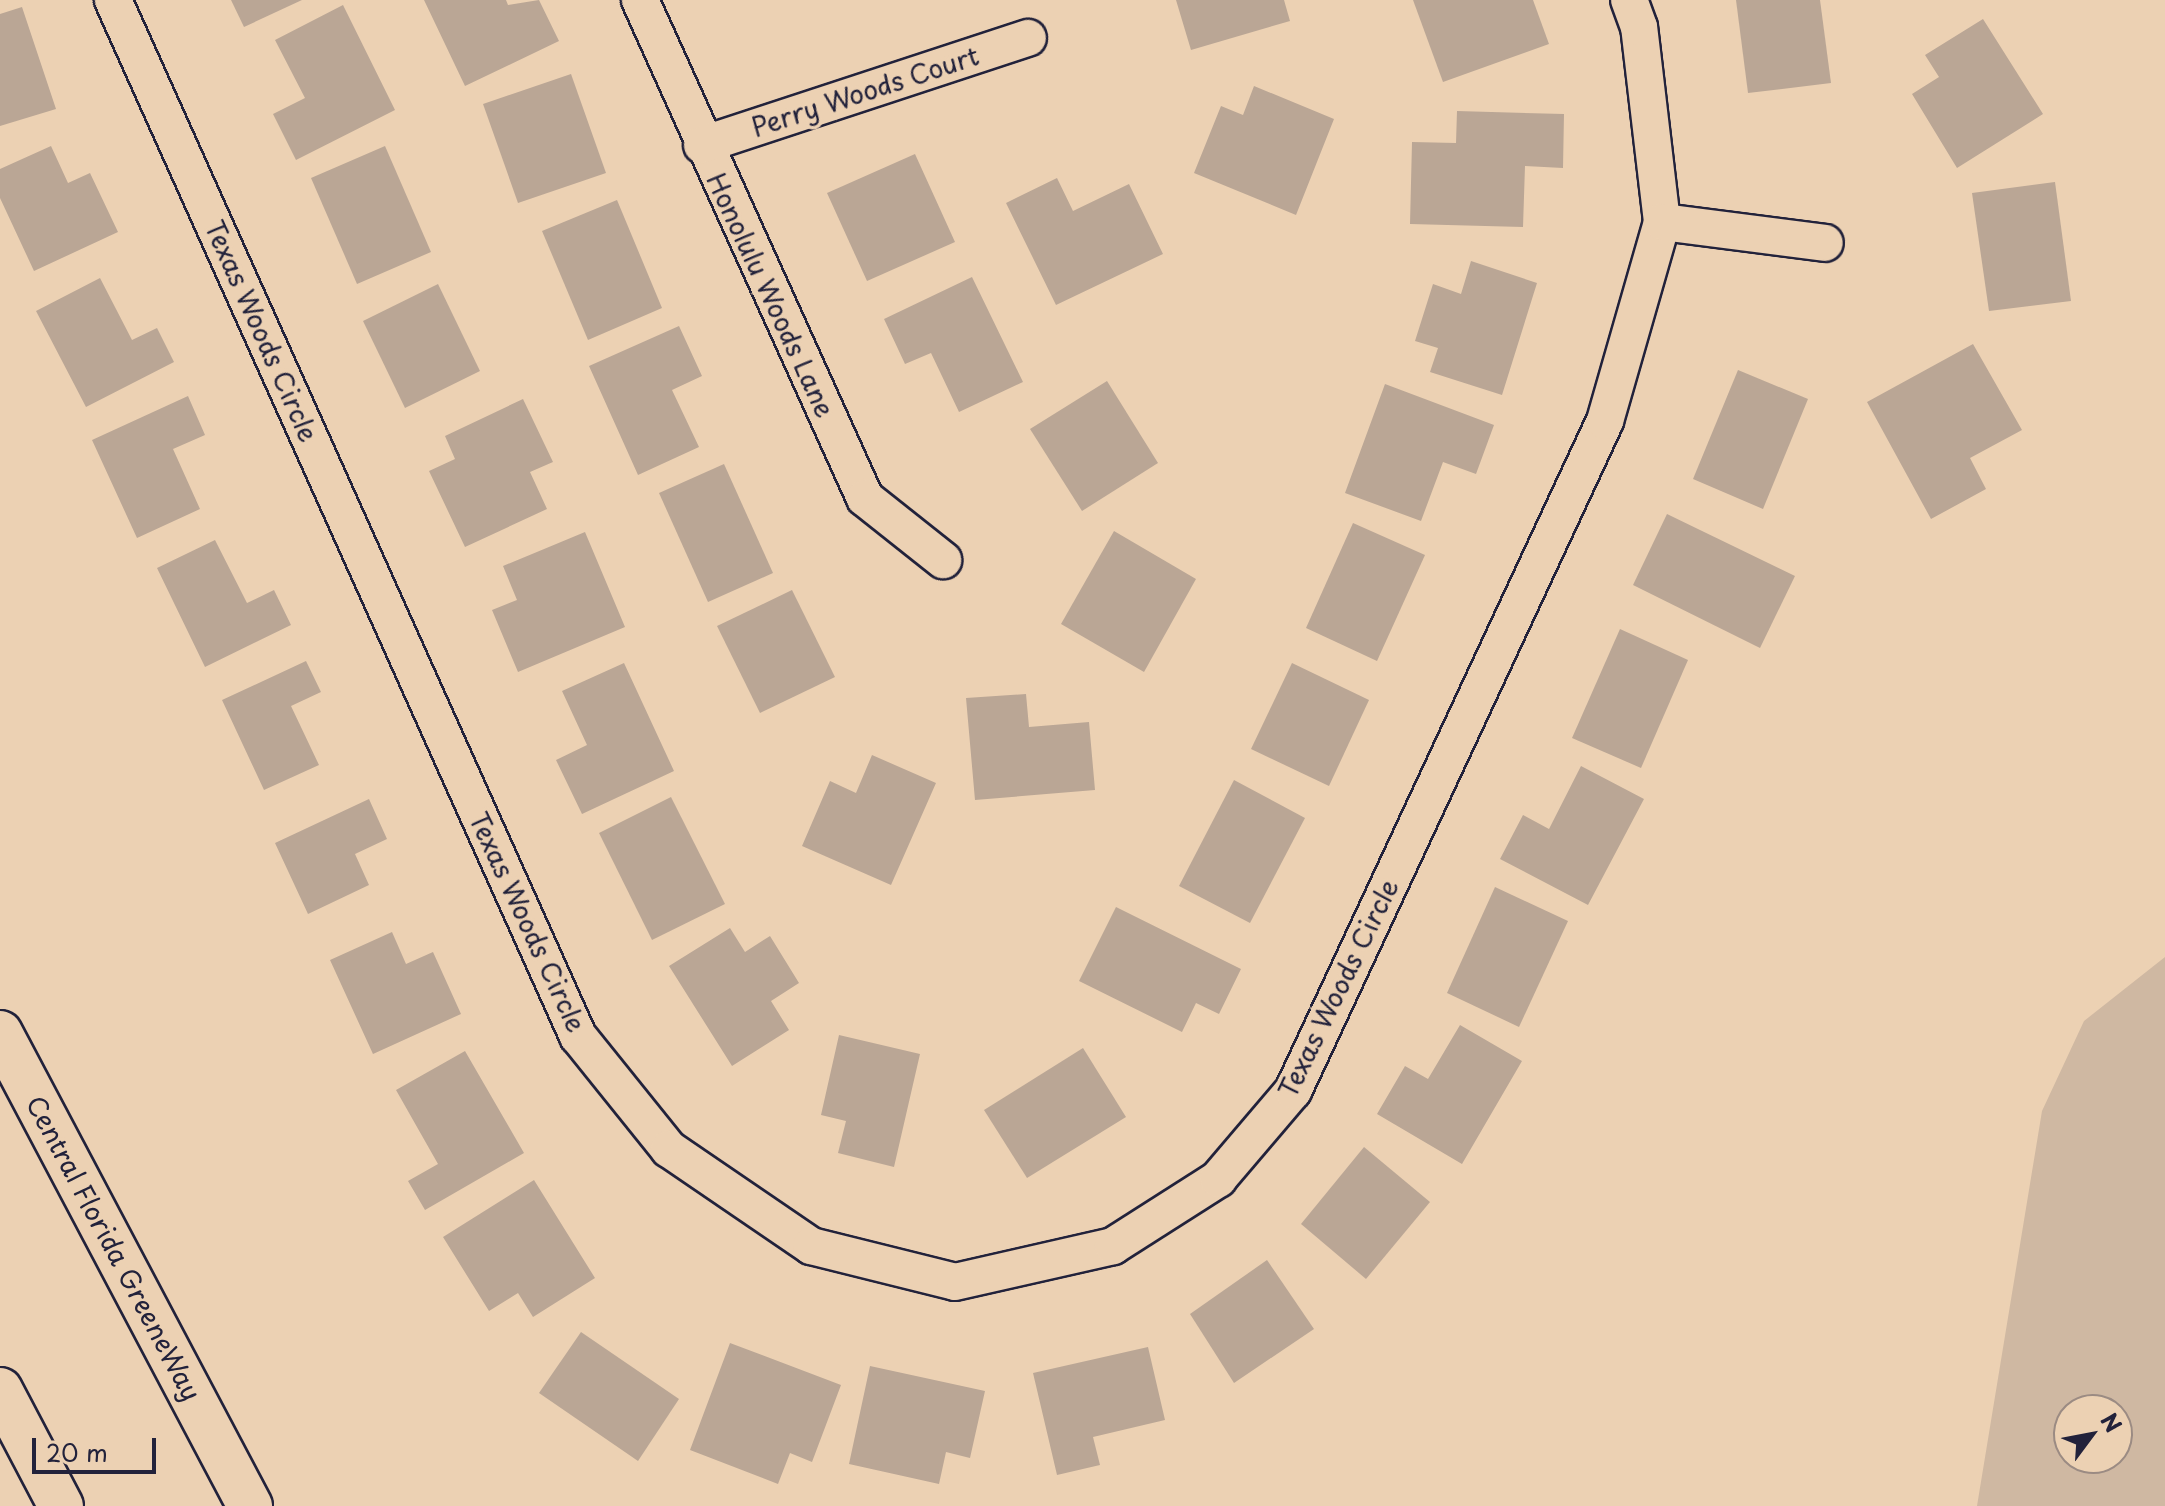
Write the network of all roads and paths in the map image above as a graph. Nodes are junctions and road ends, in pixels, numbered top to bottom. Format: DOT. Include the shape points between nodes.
graph roads {
  1 [pos="113,0"];
  2 [pos="640,0"];
  3 [pos="1629,0"];
  4 [pos="1028,38"];
  5 [pos="702,145"];
  6 [pos="1662,222"];
  7 [pos="1825,243"];
  8 [pos="943,560"];
  9 [pos="0,1033"];
  10 [pos="0,1390"];
  11 [pos="61,1506"];
  12 [pos="250,1506"];
  1 -- 6 [label="street, Texas Woods Circle" via="578,1036 669,1149 811,1246 955,1282 1113,1246 1218,1179 1293,1091 1605,421"];
  2 -- 5 [label="street, Honolulu Woods Lane"];
  3 -- 6 [label="street, Texas Woods Circle" via="1639,27"];
  4 -- 5 [label="street, Perry Woods Court"];
  5 -- 8 [label="street, Honolulu Woods Lane" via="865,498"];
  6 -- 7 [label="street"];
  9 -- 12 [label="highway, Central Florida GreeneWay"];
  10 -- 11 [label="highway"];
}
